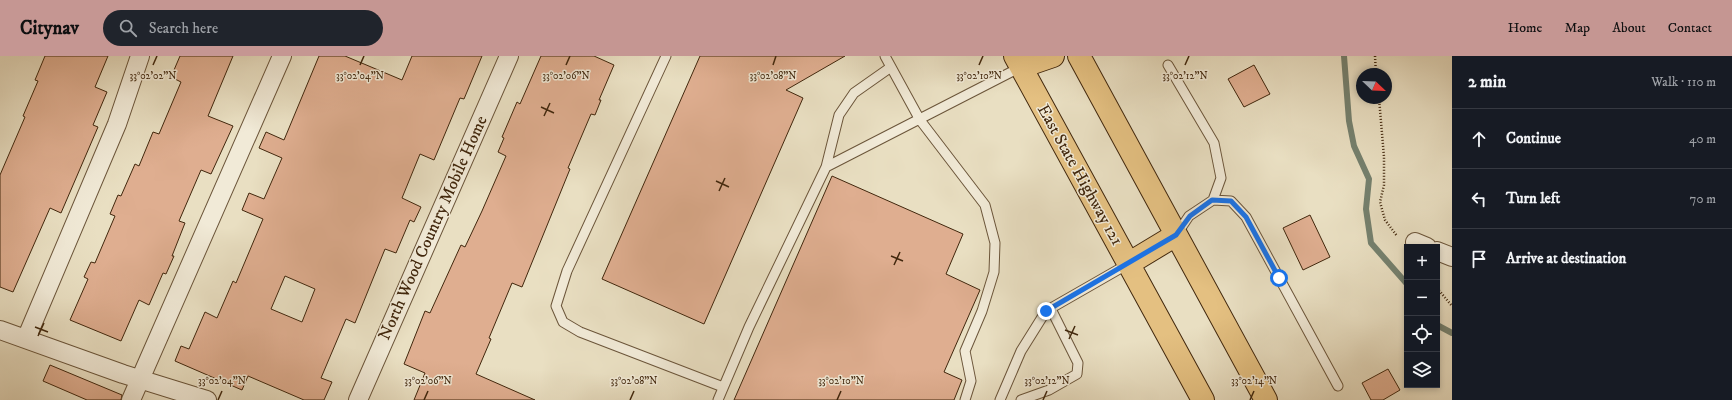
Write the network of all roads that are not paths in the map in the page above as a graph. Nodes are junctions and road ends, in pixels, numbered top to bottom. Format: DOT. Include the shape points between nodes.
graph roads {
  1 [pos="140,56"];
  2 [pos="282,56"];
  3 [pos="509,56"];
  4 [pos="666,56"];
  5 [pos="885,56"];
  6 [pos="1053,56"];
  7 [pos="1079,56"];
  8 [pos="1018,62"];
  9 [pos="1168,65"];
  10 [pos="891,67"];
  11 [pos="920,120"];
  12 [pos="826,167"];
  13 [pos="1212,200"];
  14 [pos="1176,235"];
  15 [pos="1440,252"];
  16 [pos="1452,257"];
  17 [pos="1128,264"];
  18 [pos="1051,309"];
  19 [pos="0,330"];
  20 [pos="26,339"];
  21 [pos="140,378"];
  22 [pos="1338,386"];
  23 [pos="723,387"];
  24 [pos="130,400"];
  25 [pos="207,400"];
  26 [pos="358,400"];
  27 [pos="718,400"];
  28 [pos="964,400"];
  29 [pos="1000,400"];
  30 [pos="1022,400"];
  31 [pos="1203,400"];
  32 [pos="1266,400"];
  1 -- 20 [label="street" via="117,124"];
  2 -- 21 [label="street"];
  3 -- 26 [label="street, North Wood Country Mobile Home"];
  4 -- 23 [label="lane" via="567,271 556,306 563,322 580,332"];
  5 -- 10 [label="lane"];
  6 -- 8 [label="main road"];
  7 -- 14 [label="main road"];
  8 -- 11 [label="lane"];
  8 -- 17 [label="main road, East State Highway 121"];
  9 -- 13 [label="lane" via="1214,143 1220,178"];
  10 -- 11 [label="lane"];
  10 -- 12 [label="lane" via="854,93 839,115"];
  11 -- 12 [label="lane"];
  11 -- 28 [label="lane" via="985,205 995,243 994,272 982,311 965,351 971,381"];
  12 -- 23 [label="lane"];
  13 -- 14 [label="lane" via="1190,216"];
  13 -- 22 [label="lane" via="1231,201 1246,217"];
  14 -- 17 [label="main road"];
  14 -- 32 [label="main road"];
  15 -- 16 [label="street"];
  17 -- 18 [label="lane"];
  17 -- 31 [label="main road, East State Highway 121"];
  18 -- 29 [label="lane" via="1046,311 1021,351"];
  18 -- 30 [label="lane" via="1078,364 1077,374 1049,390"];
  19 -- 20 [label="street"];
  20 -- 21 [label="street"];
  21 -- 24 [label="street"];
  21 -- 25 [label="street"];
  23 -- 27 [label="lane"];
}
